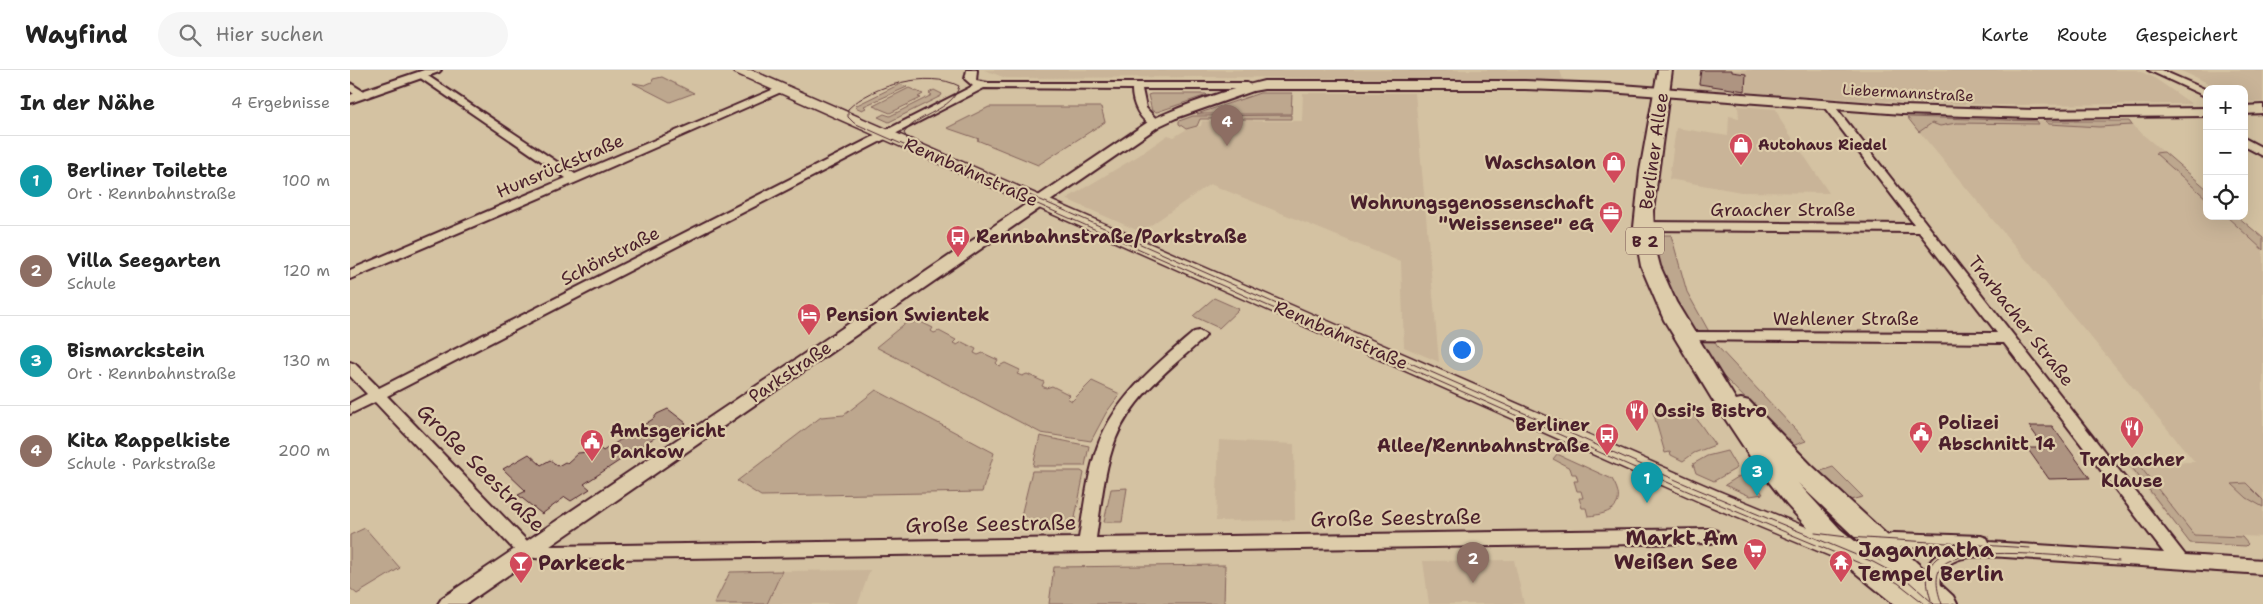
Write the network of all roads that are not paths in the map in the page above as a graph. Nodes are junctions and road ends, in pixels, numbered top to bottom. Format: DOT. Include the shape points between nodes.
graph roads {
  1 [pos="435,70"];
  2 [pos="740,70"];
  3 [pos="972,70"];
  4 [pos="1665,70"];
  5 [pos="2153,70"];
  6 [pos="422,74"];
  7 [pos="350,86"];
  8 [pos="980,86"];
  9 [pos="1137,86"];
  10 [pos="1250,88"];
  11 [pos="783,89"];
  12 [pos="2203,92"];
  13 [pos="1662,94"];
  14 [pos="362,95"];
  15 [pos="350,99"];
  16 [pos="1829,106"];
  17 [pos="2263,109"];
  18 [pos="2248,110"];
  19 [pos="2203,114"];
  20 [pos="1155,122"];
  21 [pos="885,134"];
  22 [pos="2248,144"];
  23 [pos="2263,153"];
  24 [pos="574,179"];
  25 [pos="1040,203"];
  26 [pos="1643,226"];
  27 [pos="1922,228"];
  28 [pos="350,276"];
  29 [pos="1199,335"];
  30 [pos="1683,338"];
  31 [pos="2008,338"];
  32 [pos="350,367"];
  33 [pos="1703,367"];
  34 [pos="377,395"];
  35 [pos="350,409"];
  36 [pos="1711,536"];
  37 [pos="1086,545"];
  38 [pos="1882,545"];
  39 [pos="526,551"];
  40 [pos="2038,552"];
  41 [pos="1854,557"];
  42 [pos="2180,561"];
  43 [pos="2263,567"];
  44 [pos="1932,602"];
  45 [pos="449,604"];
  1 -- 6 [label="street"];
  2 -- 11 [label="main road, Rennbahnstraße"];
  3 -- 8 [label="street" via="970,79"];
  4 -- 13 [label="main road, Berliner Allee / B 2"];
  5 -- 12 [label="street"];
  6 -- 14 [label="street"];
  6 -- 24 [label="street"];
  7 -- 14 [label="street"];
  8 -- 9 [label="street, Liebermannstraße"];
  8 -- 21 [label="street, Schönstraße"];
  9 -- 10 [label="street, Liebermannstraße"];
  9 -- 20 [label="street" via="1144,116"];
  10 -- 13 [label="street, Liebermannstraße" via="1264,85 1525,85"];
  10 -- 20 [label="street, Parkstraße"];
  11 -- 21 [label="main road, Rennbahnstraße"];
  11 -- 24 [label="street, Hunsrückstraße"];
  13 -- 16 [label="street, Liebermannstraße"];
  13 -- 26 [label="main road, Berliner Allee / B 2" via="1648,172"];
  14 -- 15 [label="street"];
  16 -- 19 [label="street, Liebermannstraße" via="2033,114"];
  16 -- 27 [label="street, Trarbacher Straße"];
  17 -- 18 [label="street"];
  20 -- 25 [label="street, Parkstraße"];
  21 -- 25 [label="main road, Rennbahnstraße"];
  21 -- 34 [label="street, Schönstraße"];
  22 -- 23 [label="street"];
  24 -- 28 [label="street, Hunsrückstraße"];
  25 -- 39 [label="street, Parkstraße"];
  25 -- 41 [label="main road, Rennbahnstraße"];
  26 -- 27 [label="street, Graacher Straße"];
  26 -- 30 [label="main road, Berliner Allee / B 2" via="1654,274"];
  27 -- 31 [label="street, Trarbacher Straße"];
  29 -- 37 [label="street" via="1134,397 1113,428 1103,453"];
  30 -- 31 [label="street, Wehlener Straße"];
  30 -- 33 [label="main road, Berliner Allee / B 2"];
  31 -- 42 [label="street, Trarbacher Straße"];
  32 -- 34 [label="street, Große Seestraße"];
  33 -- 38 [label="main road, Berliner Allee / B 2" via="1802,473"];
  33 -- 41 [label="main road, Berliner Allee / B 2" via="1774,471 1809,514"];
  34 -- 35 [label="street, Schönstraße"];
  34 -- 39 [label="street, Große Seestraße"];
  36 -- 37 [label="street, Große Seestraße"];
  37 -- 39 [label="street, Große Seestraße"];
  38 -- 40 [label="street" via="1908,539 1988,544"];
  38 -- 41 [label="street"];
  38 -- 44 [label="main road, Berliner Allee / B 2"];
  39 -- 45 [label="street, Parkstraße"];
  40 -- 42 [label="street"];
  40 -- 44 [label="street" via="1988,550 1950,555 1934,569"];
  41 -- 44 [label="main road, Berliner Allee / B 2" via="1897,590"];
  42 -- 43 [label="street"];
}
